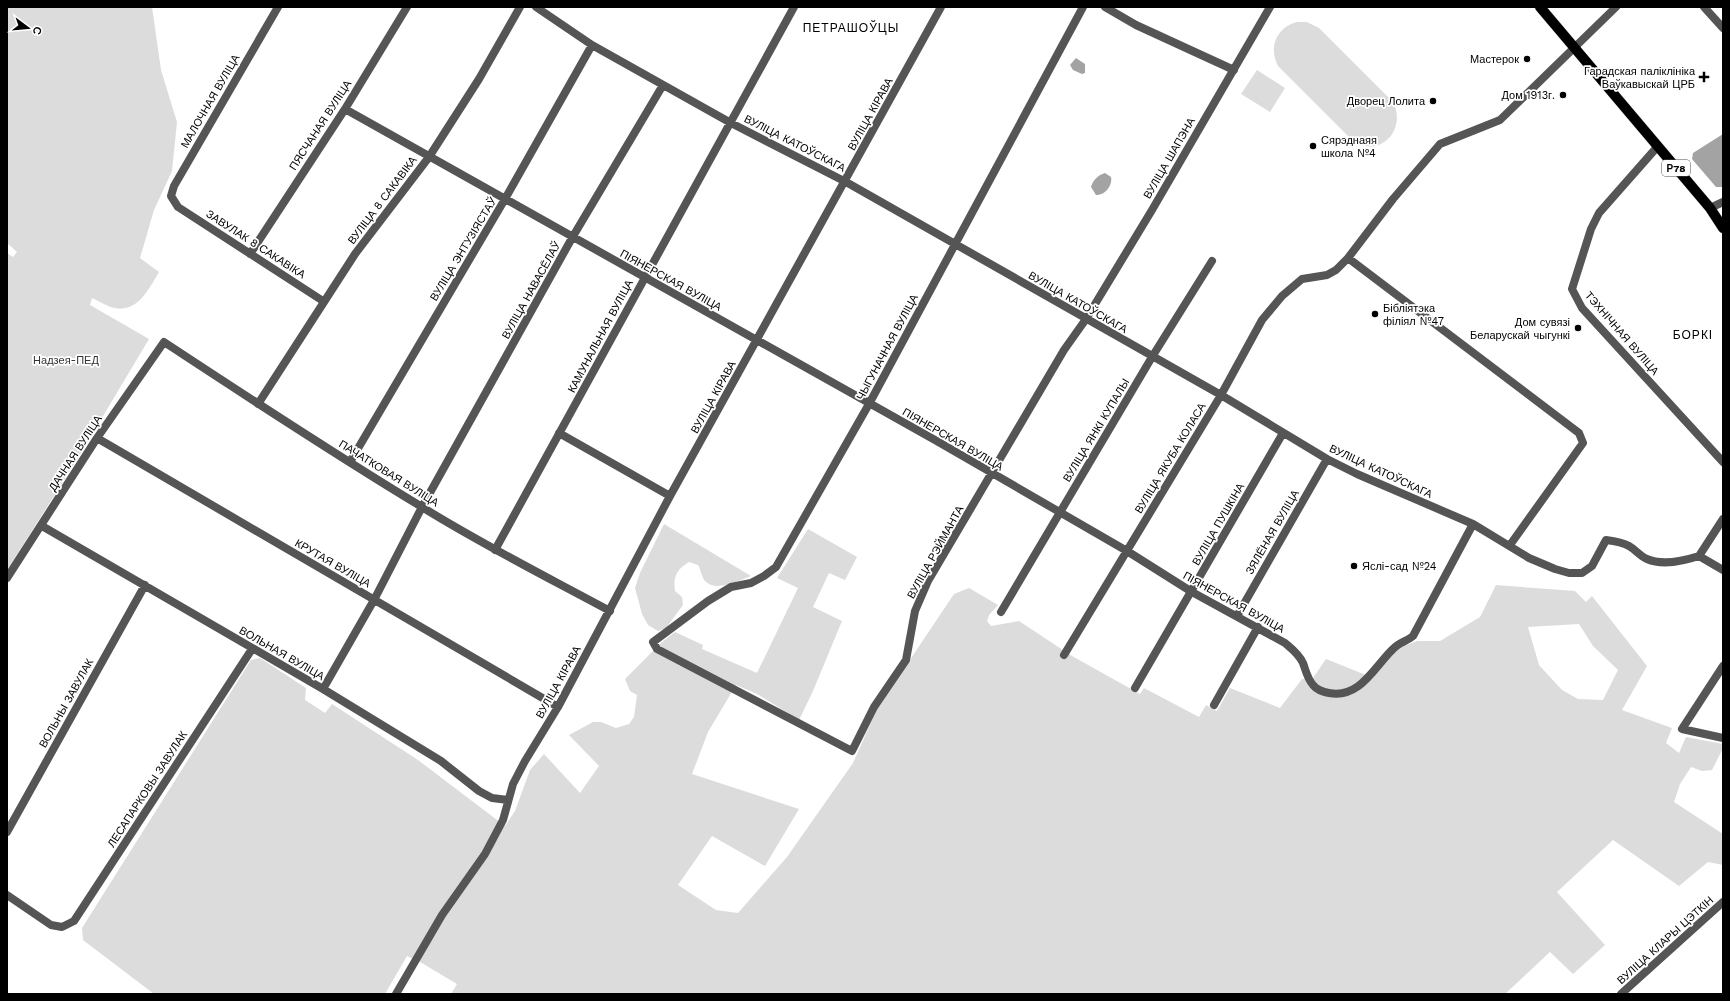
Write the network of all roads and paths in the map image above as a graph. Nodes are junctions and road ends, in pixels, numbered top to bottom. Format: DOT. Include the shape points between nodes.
graph roads {
  1 [pos="278,7"];
  2 [pos="407,7"];
  3 [pos="520,7"];
  4 [pos="536,7"];
  5 [pos="794,7"];
  6 [pos="941,7"];
  7 [pos="1083,7"];
  8 [pos="1105,7"];
  9 [pos="1270,7"];
  10 [pos="1540,7"];
  11 [pos="1616,7"];
  12 [pos="1704,7"];
  13 [pos="1723,28"];
  14 [pos="592,45"];
  15 [pos="1574,46"];
  16 [pos="1234,70"];
  17 [pos="663,85"];
  18 [pos="345,109"];
  19 [pos="731,122"];
  20 [pos="1658,146"];
  21 [pos="429,157"];
  22 [pos="846,182"];
  23 [pos="505,199"];
  24 [pos="1723,202"];
  25 [pos="178,207"];
  26 [pos="1710,208"];
  27 [pos="1723,228"];
  28 [pos="572,238"];
  29 [pos="955,245"];
  30 [pos="250,254"];
  31 [pos="1348,258"];
  32 [pos="1212,261"];
  33 [pos="644,278"];
  34 [pos="323,301"];
  35 [pos="1086,319"];
  36 [pos="758,340"];
  37 [pos="164,342"];
  38 [pos="1152,357"];
  39 [pos="1221,395"];
  40 [pos="258,404"];
  41 [pos="869,404"];
  42 [pos="559,433"];
  43 [pos="1283,433"];
  44 [pos="97,438"];
  45 [pos="1327,458"];
  46 [pos="350,462"];
  47 [pos="1723,462"];
  48 [pos="992,474"];
  49 [pos="670,496"];
  50 [pos="422,508"];
  51 [pos="1059,512"];
  52 [pos="1723,519"];
  53 [pos="1473,524"];
  54 [pos="42,526"];
  55 [pos="1510,545"];
  56 [pos="494,550"];
  57 [pos="1127,551"];
  58 [pos="1699,556"];
  59 [pos="1723,570"];
  60 [pos="7,578"];
  61 [pos="145,584"];
  62 [pos="1192,592"];
  63 [pos="374,600"];
  64 [pos="610,611"];
  65 [pos="1001,612"];
  66 [pos="1237,616"];
  67 [pos="1258,627"];
  68 [pos="653,642"];
  69 [pos="252,649"];
  70 [pos="1064,655"];
  71 [pos="1723,666"];
  72 [pos="1135,688"];
  73 [pos="323,689"];
  74 [pos="1214,705"];
  75 [pos="558,707"];
  76 [pos="1723,738"];
  77 [pos="508,800"];
  78 [pos="7,832"];
  79 [pos="7,895"];
  80 [pos="1723,902"];
  81 [pos="396,994"];
  82 [pos="1621,994"];
  1 -- 25 [label="street, МАЛОЧНАЯ ВУЛІЦА" via="174,186 171,196"];
  2 -- 18 [label="street, ПЯСЧАНАЯ ВУЛІЦА"];
  3 -- 21 [label="street, ВУЛІЦА 8 САКАВІКА" via="479,79"];
  4 -- 14 [label="street, ВУЛІЦА КАТОЎСКАГА"];
  5 -- 19 [label="street, КАМУНАЛЬНАЯ ВУЛІЦА"];
  6 -- 22 [label="street, ВУЛІЦА КІРАВА"];
  7 -- 29 [label="street, ЧЫГУНАЧНАЯ ВУЛІЦА"];
  8 -- 16 [label="street" via="1136,25"];
  9 -- 16 [label="street, ВУЛІЦА ШАПЭНА"];
  10 -- 15 [label="main road, Р78"];
  11 -- 15 [label="street"];
  12 -- 13 [label="street"];
  14 -- 17 [label="street, ВУЛІЦА КАТОЎСКАГА"];
  14 -- 23 [label="street, ВУЛІЦА ЭНТУЗІЯСТАЎ"];
  15 -- 20 [label="main road, Р78"];
  15 -- 31 [label="street" via="1500,120 1440,144 1393,199"];
  16 -- 35 [label="street, ВУЛІЦА ШАПЭНА"];
  17 -- 19 [label="street, ВУЛІЦА КАТОЎСКАГА"];
  17 -- 28 [label="street, ВУЛІЦА НАВАСЁЛАЎ"];
  18 -- 21 [label="street, ПІЯНЕРСКАЯ ВУЛІЦА"];
  18 -- 30 [label="street, ПЯСЧАНАЯ ВУЛІЦА"];
  19 -- 22 [label="street, ВУЛІЦА КАТОЎСКАГА"];
  19 -- 33 [label="street, КАМУНАЛЬНАЯ ВУЛІЦА"];
  20 -- 26 [label="main road, Р78"];
  20 -- 47 [label="street, ТЭХНІЧНАЯ ВУЛІЦА" via="1599,213 1591,229 1572,289 1582,308"];
  21 -- 23 [label="street, ПІЯНЕРСКАЯ ВУЛІЦА"];
  21 -- 34 [label="street, ВУЛІЦА 8 САКАВІКА" via="355,254"];
  22 -- 29 [label="street, ВУЛІЦА КАТОЎСКАГА"];
  22 -- 36 [label="street, ВУЛІЦА КІРАВА"];
  23 -- 28 [label="street, ПІЯНЕРСКАЯ ВУЛІЦА"];
  23 -- 46 [label="street, ВУЛІЦА ЭНТУЗІЯСТАЎ"];
  24 -- 26 [label="street"];
  25 -- 30 [label="street, ЗАВУЛАК 8 САКАВІКА"];
  26 -- 27 [label="main road, Р78"];
  28 -- 33 [label="street, ПІЯНЕРСКАЯ ВУЛІЦА"];
  28 -- 50 [label="street, ВУЛІЦА НАВАСЁЛАЎ"];
  29 -- 35 [label="street, ВУЛІЦА КАТОЎСКАГА"];
  29 -- 41 [label="street, ЧЫГУНАЧНАЯ ВУЛІЦА"];
  30 -- 34 [label="street, ЗАВУЛАК 8 САКАВІКА"];
  31 -- 39 [label="street, ВУЛІЦА ЯКУБА КОЛАСА" via="1327,275 1302,279 1282,296 1262,320"];
  31 -- 55 [label="street" via="1579,433 1583,443"];
  32 -- 38 [label="street, ВУЛІЦА ЯНКІ КУПАЛЫ"];
  33 -- 36 [label="street, ПІЯНЕРСКАЯ ВУЛІЦА"];
  33 -- 42 [label="street, КАМУНАЛЬНАЯ ВУЛІЦА"];
  34 -- 40 [label="street, ВУЛІЦА 8 САКАВІКА"];
  35 -- 38 [label="street, ВУЛІЦА КАТОЎСКАГА"];
  35 -- 48 [label="street, ВУЛІЦА РЭЙМАНТА" via="1064,350"];
  36 -- 41 [label="street, ПІЯНЕРСКАЯ ВУЛІЦА"];
  36 -- 49 [label="street, ВУЛІЦА КІРАВА"];
  37 -- 40 [label="street, ПАЧАТКОВАЯ ВУЛІЦА"];
  37 -- 44 [label="street, ДАЧНАЯ ВУЛІЦА"];
  38 -- 39 [label="street, ВУЛІЦА КАТОЎСКАГА"];
  38 -- 51 [label="street, ВУЛІЦА ЯНКІ КУПАЛЫ"];
  39 -- 43 [label="street, ВУЛІЦА КАТОЎСКАГА"];
  39 -- 57 [label="street, ВУЛІЦА ЯКУБА КОЛАСА"];
  40 -- 46 [label="street, ПАЧАТКОВАЯ ВУЛІЦА"];
  41 -- 48 [label="street, ПІЯНЕРСКАЯ ВУЛІЦА"];
  41 -- 68 [label="street, ЧЫГУНАЧНАЯ ВУЛІЦА" via="776,567 751,583 731,587 708,601"];
  42 -- 49 [label="street"];
  42 -- 56 [label="street, КАМУНАЛЬНАЯ ВУЛІЦА"];
  43 -- 45 [label="street, ВУЛІЦА КАТОЎСКАГА"];
  43 -- 62 [label="street, ВУЛІЦА ПУШКІНА"];
  44 -- 54 [label="street, ДАЧНАЯ ВУЛІЦА"];
  44 -- 63 [label="street, КРУТАЯ ВУЛІЦА"];
  45 -- 53 [label="street, ВУЛІЦА КАТОЎСКАГА" via="1357,474"];
  45 -- 66 [label="street, ЗЯЛЁНАЯ ВУЛІЦА"];
  46 -- 50 [label="street, ПАЧАТКОВАЯ ВУЛІЦА"];
  48 -- 51 [label="street, ПІЯНЕРСКАЯ ВУЛІЦА"];
  48 -- 68 [label="street, ВУЛІЦА РЭЙМАНТА" via="928,581 915,611 906,660 874,707 852,751 657,649"];
  49 -- 64 [label="street, ВУЛІЦА КІРАВА"];
  50 -- 56 [label="street, ПАЧАТКОВАЯ ВУЛІЦА"];
  50 -- 63 [label="street, ВУЛІЦА НАВАСЁЛАЎ"];
  51 -- 57 [label="street, ПІЯНЕРСКАЯ ВУЛІЦА"];
  51 -- 65 [label="street, ВУЛІЦА ЯНКІ КУПАЛЫ"];
  52 -- 58 [label="street"];
  53 -- 55 [label="street, ВУЛІЦА КАТОЎСКАГА"];
  53 -- 67 [label="street, ПІЯНЕРСКАЯ ВУЛІЦА" via="1413,636 1394,647 1365,683 1354,689 1343,694 1321,691 1307,676 1297,653"];
  54 -- 60 [label="street, ДАЧНАЯ ВУЛІЦА"];
  54 -- 61 [label="street, ВОЛЬНАЯ ВУЛІЦА"];
  55 -- 58 [label="street, ВУЛІЦА КАТОЎСКАГА" via="1529,558 1569,573 1582,573 1592,566 1606,540 1620,542 1648,560 1684,561"];
  56 -- 64 [label="street, ПАЧАТКОВАЯ ВУЛІЦА"];
  57 -- 62 [label="street, ПІЯНЕРСКАЯ ВУЛІЦА"];
  57 -- 70 [label="street, ВУЛІЦА ЯКУБА КОЛАСА"];
  58 -- 59 [label="street"];
  61 -- 69 [label="street, ВОЛЬНАЯ ВУЛІЦА"];
  61 -- 78 [label="street, ВОЛЬНЫ ЗАВУЛАК"];
  62 -- 66 [label="street, ПІЯНЕРСКАЯ ВУЛІЦА"];
  62 -- 72 [label="street, ВУЛІЦА ПУШКІНА"];
  63 -- 73 [label="street, ВУЛІЦА НАВАСЁЛАЎ"];
  63 -- 75 [label="street, КРУТАЯ ВУЛІЦА"];
  64 -- 75 [label="street, ВУЛІЦА КІРАВА"];
  66 -- 67 [label="street, ПІЯНЕРСКАЯ ВУЛІЦА"];
  67 -- 74 [label="street"];
  69 -- 73 [label="street, ВОЛЬНАЯ ВУЛІЦА"];
  69 -- 79 [label="street, ЛЕСАПАРКОВЫ ЗАВУЛАК" via="74,921 62,927 51,925"];
  71 -- 76 [label="street" via="1682,729"];
  73 -- 77 [label="street, ВОЛЬНАЯ ВУЛІЦА" via="441,761 479,791 492,798"];
  75 -- 77 [label="street, ВУЛІЦА КІРАВА" via="525,761"];
  77 -- 81 [label="street, ВУЛІЦА КІРАВА" via="503,820 485,854 442,916"];
  80 -- 82 [label="street, ВУЛІЦА КЛАРЫ ЦЭТКІН"];
}
